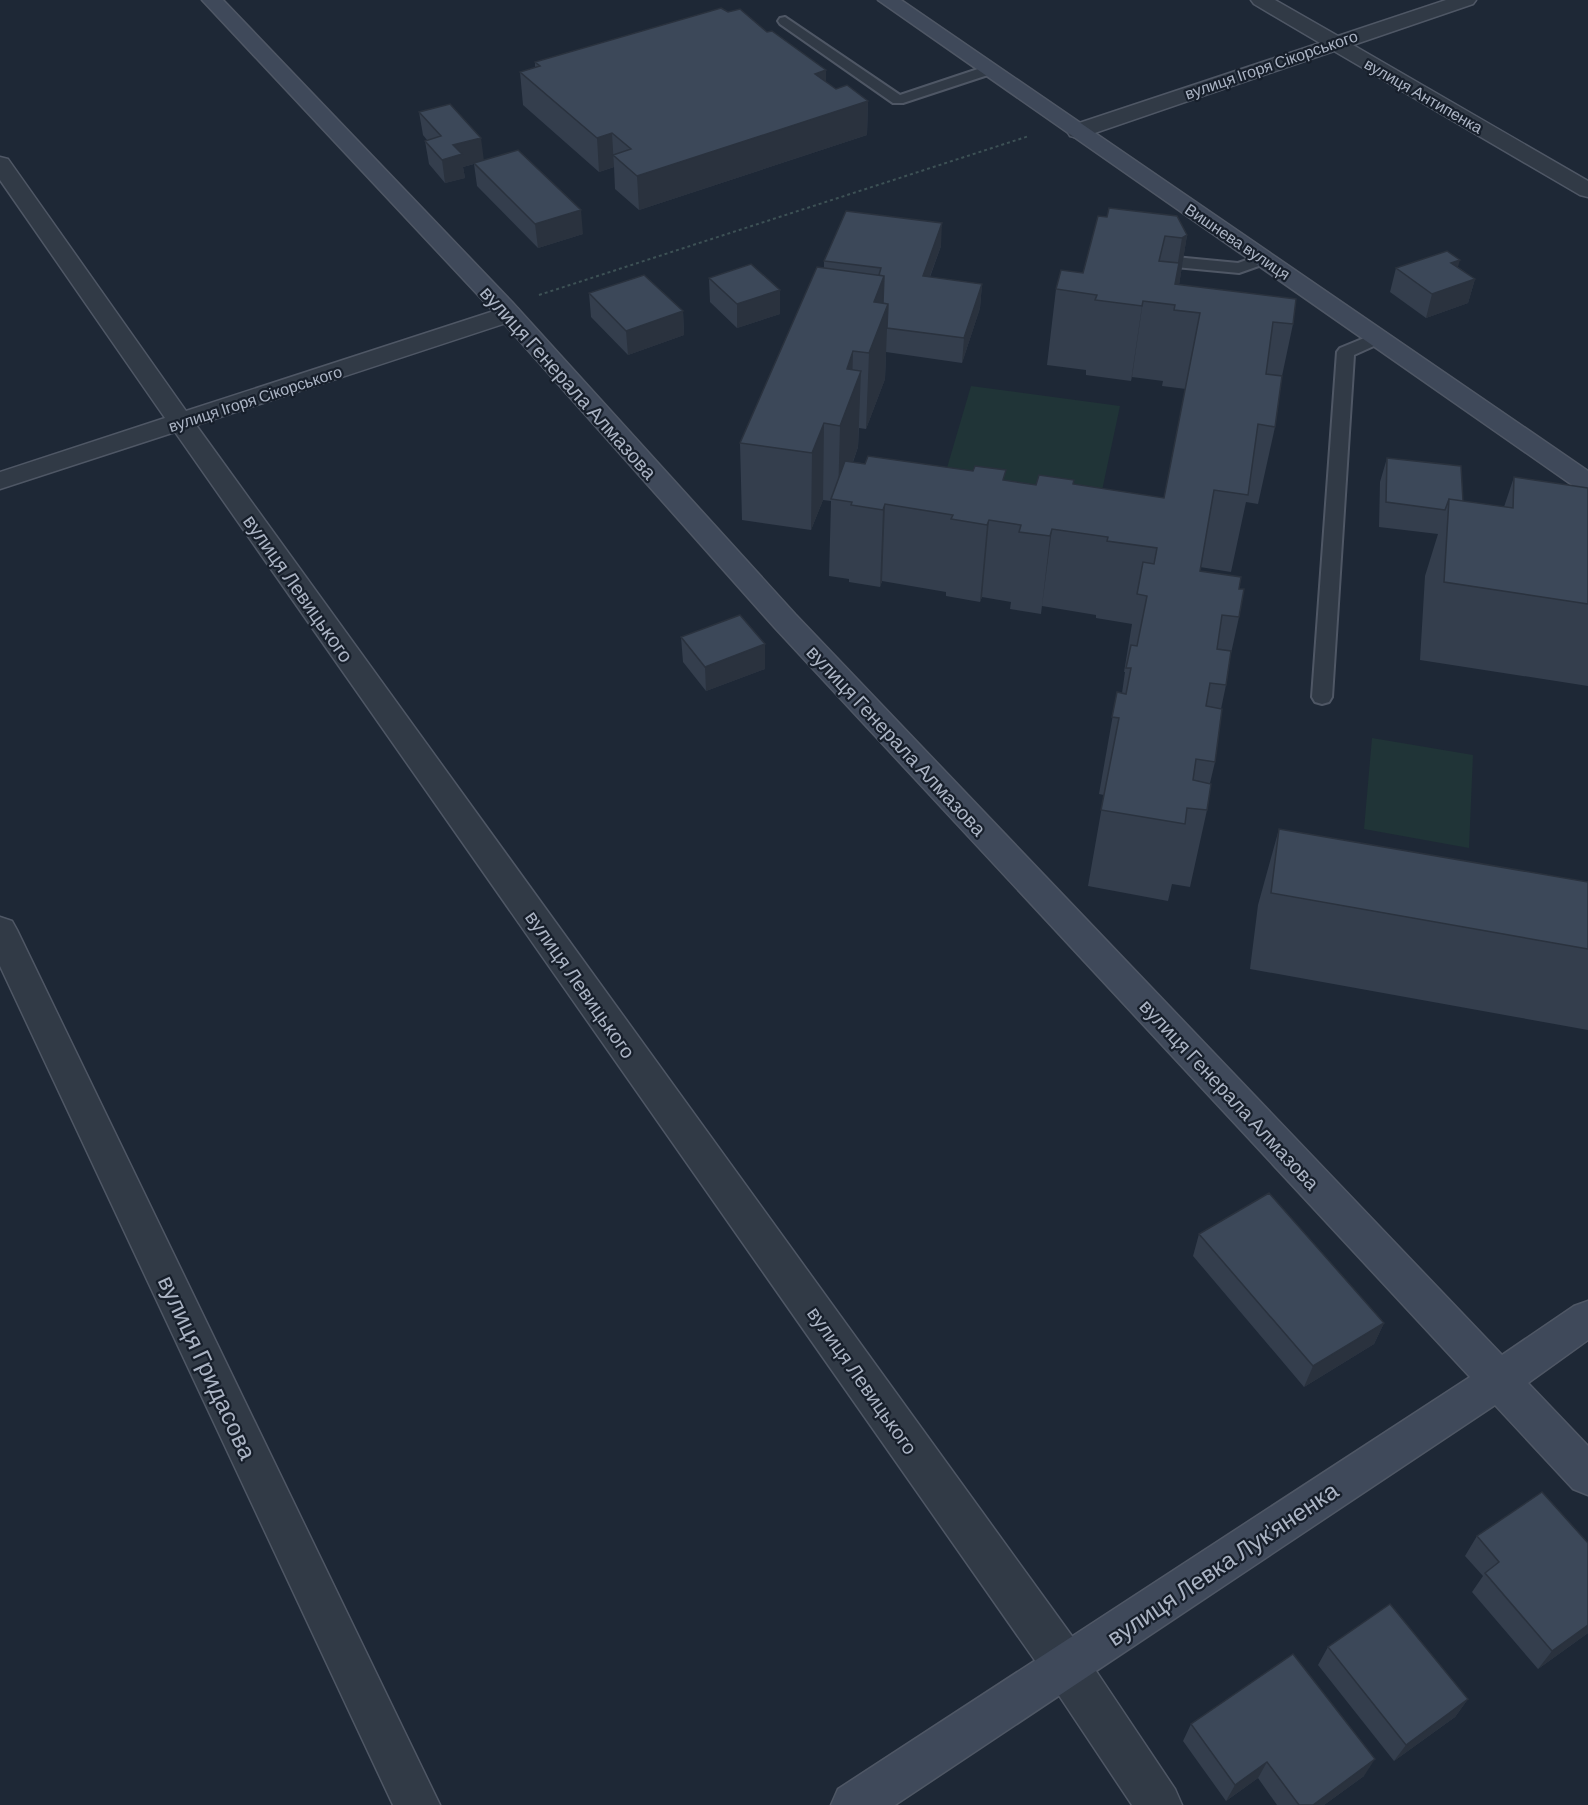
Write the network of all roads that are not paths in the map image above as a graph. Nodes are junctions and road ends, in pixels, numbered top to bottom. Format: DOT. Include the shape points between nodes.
graph roads {
  1 [pos="212,0"];
  2 [pos="888,0"];
  3 [pos="1261,0"];
  4 [pos="1466,0"];
  5 [pos="785,21"];
  6 [pos="1334,43"];
  7 [pos="989,70"];
  8 [pos="1072,127"];
  9 [pos="0,164"];
  10 [pos="1588,190"];
  11 [pos="1143,259"];
  12 [pos="1264,259"];
  13 [pos="506,311"];
  14 [pos="1379,337"];
  15 [pos="181,423"];
  16 [pos="0,481"];
  17 [pos="1588,483"];
  18 [pos="1322,697"];
  19 [pos="0,930"];
  20 [pos="1588,1318"];
  21 [pos="1499,1380"];
  22 [pos="1588,1475"];
  23 [pos="1066,1666"];
  24 [pos="417,1805"];
  25 [pos="854,1805"];
  26 [pos="1159,1805"];
  1 -- 13 [label="street, вулиця Генерала Алмазова"];
  2 -- 7 [label="street, Вишнева вулиця"];
  3 -- 6 [label="street, вулиця Антипенка"];
  4 -- 6 [label="street, вулиця Ігоря Сікорського"];
  5 -- 7 [label="lane" via="898,100"];
  6 -- 8 [label="street, вулиця Ігоря Сікорського"];
  6 -- 10 [label="street, вулиця Антипенка"];
  7 -- 8 [label="street, Вишнева вулиця"];
  8 -- 12 [label="street, Вишнева вулиця"];
  9 -- 15 [label="street, вулиця Левицького"];
  11 -- 12 [label="lane" via="1239,268"];
  12 -- 14 [label="street, Вишнева вулиця"];
  13 -- 15 [label="street, вулиця Ігоря Сікорського"];
  13 -- 21 [label="street, вулиця Генерала Алмазова" via="785,621"];
  14 -- 17 [label="street, Вишнева вулиця"];
  14 -- 18 [label="lane" via="1346,352"];
  15 -- 16 [label="street, вулиця Ігоря Сікорського"];
  15 -- 23 [label="street, вулиця Левицького"];
  19 -- 24 [label="street, вулиця Гридасова"];
  20 -- 21 [label="street, вулиця Левка Лук'яненка"];
  21 -- 22 [label="street, вулиця Генерала Алмазова"];
  21 -- 23 [label="street, вулиця Левка Лук'яненка"];
  23 -- 25 [label="street, вулиця Левка Лук'яненка"];
  23 -- 26 [label="street, вулиця Левицького"];
}
